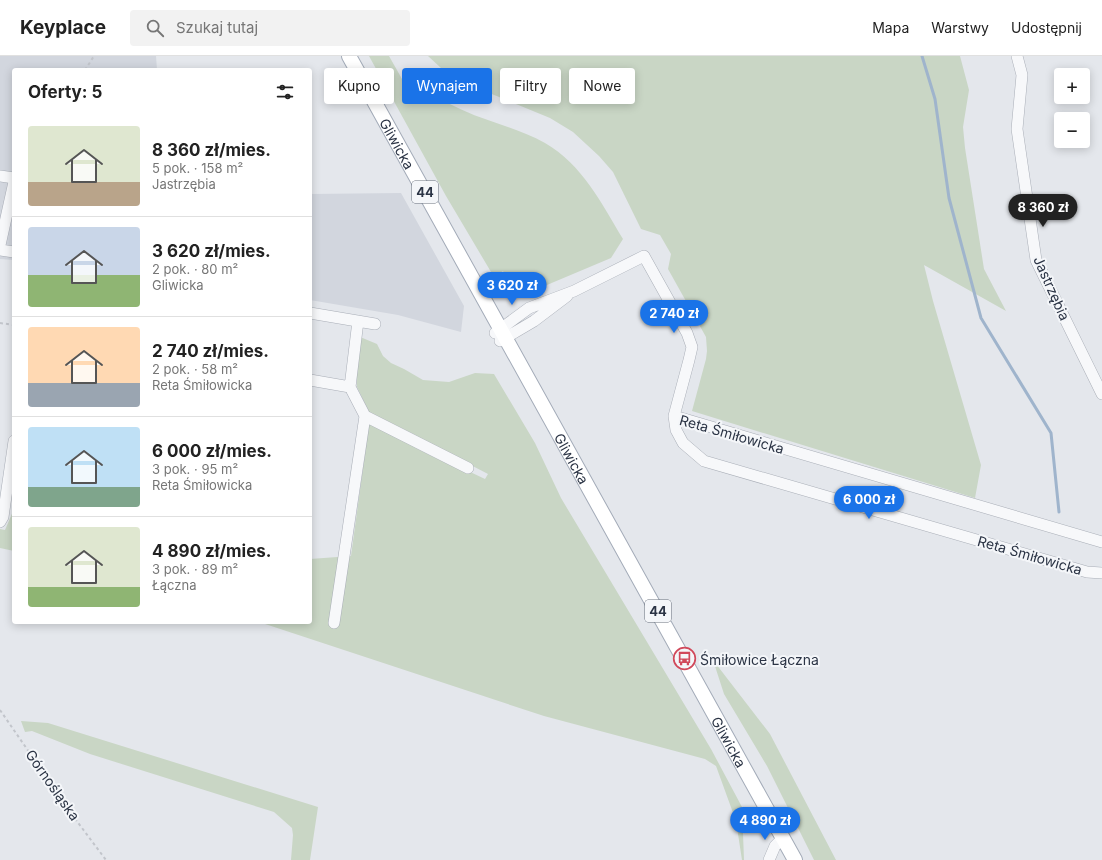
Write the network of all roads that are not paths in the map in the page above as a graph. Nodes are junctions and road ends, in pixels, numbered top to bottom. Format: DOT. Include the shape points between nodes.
graph roads {
  1 [pos="349,56"];
  2 [pos="1017,56"];
  3 [pos="0,176"];
  4 [pos="12,178"];
  5 [pos="12,191"];
  6 [pos="0,245"];
  7 [pos="0,250"];
  8 [pos="12,252"];
  9 [pos="312,313"];
  10 [pos="358,321"];
  11 [pos="375,324"];
  12 [pos="500,335"];
  13 [pos="312,380"];
  14 [pos="350,387"];
  15 [pos="1102,394"];
  16 [pos="365,416"];
  17 [pos="674,416"];
  18 [pos="12,455"];
  19 [pos="468,468"];
  20 [pos="0,522"];
  21 [pos="1102,541"];
  22 [pos="1102,573"];
  23 [pos="334,623"];
  24 [pos="783,838"];
  25 [pos="769,860"];
  26 [pos="795,860"];
  1 -- 12 [label="main road, Gliwicka / 44"];
  2 -- 15 [label="street, Jastrzębia" via="1022,75 1017,129 1036,260"];
  3 -- 4 [label="street"];
  5 -- 6 [label="street"];
  7 -- 8 [label="street"];
  9 -- 10 [label="street"];
  10 -- 11 [label="street"];
  10 -- 14 [label="street"];
  12 -- 17 [label="street" via="529,308 574,291 644,256 687,333 692,347"];
  12 -- 24 [label="main road, Gliwicka / 44"];
  13 -- 14 [label="street"];
  14 -- 16 [label="street"];
  16 -- 19 [label="street"];
  16 -- 23 [label="street"];
  17 -- 21 [label="street, Reta Śmiłowicka"];
  17 -- 22 [label="street, Reta Śmiłowicka" via="676,430 683,443 704,460 1087,572"];
  18 -- 20 [label="street" via="3,517"];
  24 -- 25 [label="street" via="775,846"];
  24 -- 26 [label="main road, Gliwicka / 44"];
}
